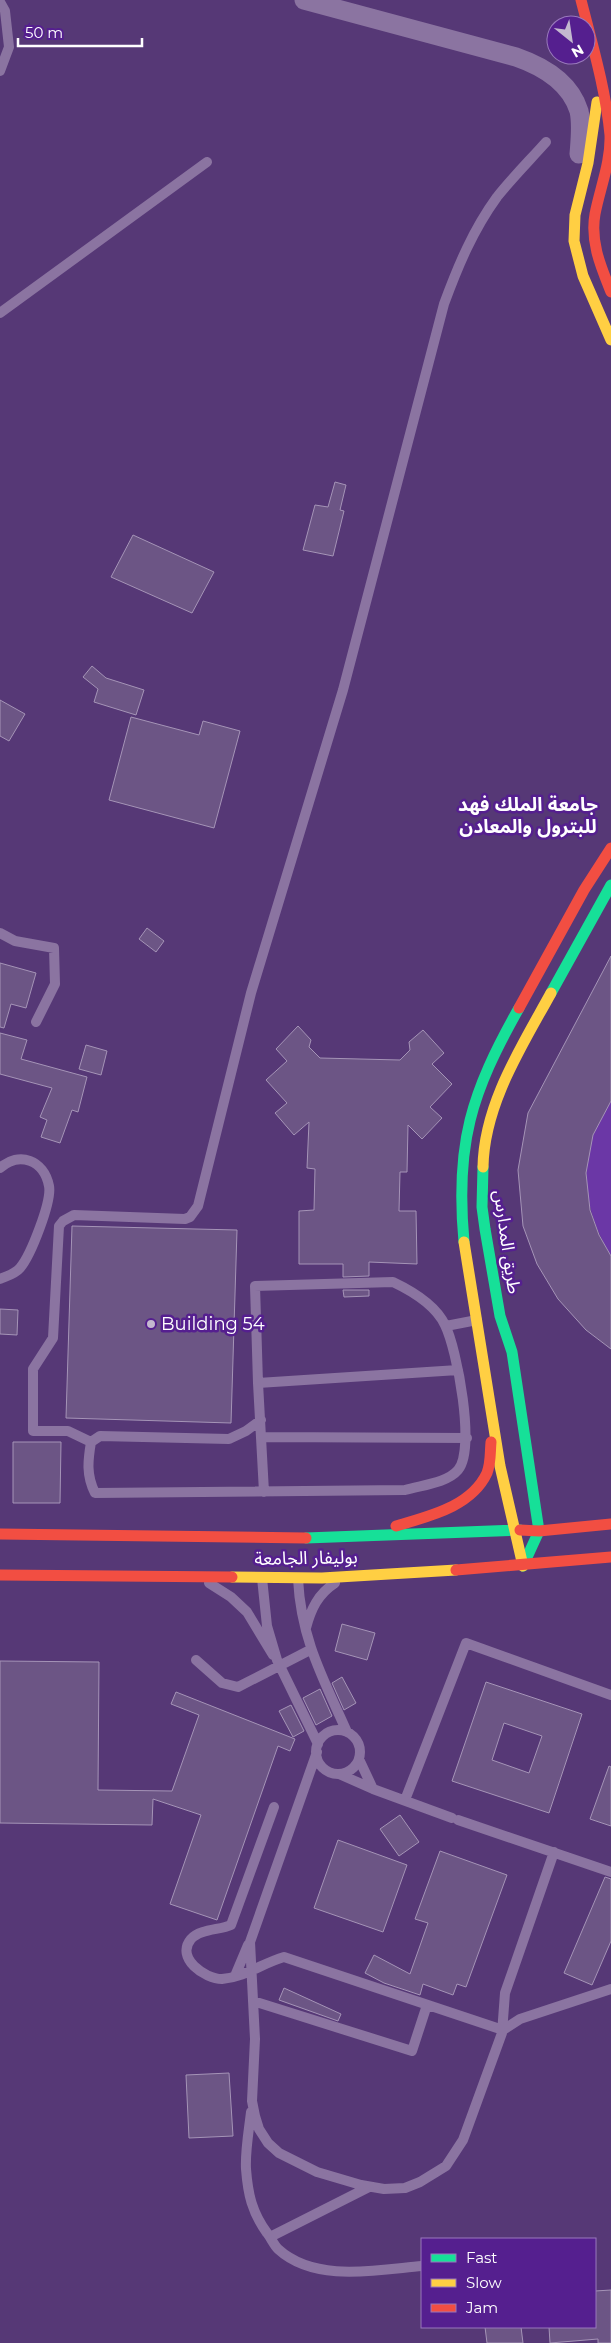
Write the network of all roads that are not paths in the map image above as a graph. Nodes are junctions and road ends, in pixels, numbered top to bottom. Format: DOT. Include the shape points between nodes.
graph roads {
  1 [pos="304,0"];
  2 [pos="581,0"];
  3 [pos="0,2"];
  4 [pos="0,71"];
  5 [pos="605,86"];
  6 [pos="546,142"];
  7 [pos="207,162"];
  8 [pos="578,198"];
  9 [pos="611,292"];
  10 [pos="0,314"];
  11 [pos="611,340"];
  12 [pos="611,848"];
  13 [pos="611,885"];
  14 [pos="0,934"];
  15 [pos="36,1022"];
  16 [pos="0,1168"];
  17 [pos="0,1279"];
  18 [pos="500,1316"];
  19 [pos="476,1320"];
  20 [pos="446,1326"];
  21 [pos="458,1370"];
  22 [pos="258,1383"];
  23 [pos="260,1420"];
  24 [pos="493,1421"];
  25 [pos="262,1437"];
  26 [pos="467,1438"];
  27 [pos="91,1442"];
  28 [pos="264,1492"];
  29 [pos="611,1524"];
  30 [pos="513,1530"];
  31 [pos="539,1531"];
  32 [pos="0,1534"];
  33 [pos="361,1537"];
  34 [pos="611,1557"];
  35 [pos="523,1566"];
  36 [pos="0,1575"];
  37 [pos="171,1576"];
  38 [pos="344,1576"];
  39 [pos="262,1577"];
  40 [pos="298,1577"];
  41 [pos="305,1632"];
  42 [pos="310,1650"];
  43 [pos="196,1660"];
  44 [pos="279,1663"];
  45 [pos="611,1695"];
  46 [pos="347,1732"];
  47 [pos="317,1748"];
  48 [pos="359,1759"];
  49 [pos="339,1774"];
  50 [pos="373,1789"];
  51 [pos="405,1800"];
  52 [pos="274,1807"];
  53 [pos="554,1852"];
  54 [pos="611,1872"];
  55 [pos="250,1942"];
  56 [pos="251,1972"];
  57 [pos="236,1976"];
  58 [pos="611,1989"];
  59 [pos="253,2001"];
  60 [pos="427,2005"];
  61 [pos="503,2030"];
  62 [pos="252,2101"];
  63 [pos="369,2187"];
  64 [pos="270,2237"];
  65 [pos="421,2266"];
  1 -- 8 [label="street" via="516,57 549,72 566,89 579,111"];
  2 -- 5 [label="street"];
  3 -- 4 [label="lane" via="5,11 9,47"];
  5 -- 8 [label="street"];
  5 -- 9 [label="street" via="609,159 595,216 594,240 598,261"];
  6 -- 27 [label="lane" via="498,197 476,230 444,304 343,690 252,993 198,1206 185,1219 74,1215 59,1226 54,1338 33,1369 33,1431 68,1431"];
  7 -- 10 [label="lane"];
  8 -- 11 [label="street" via="574,241 577,259"];
  12 -- 19 [label="street" via="510,1025 476,1097 467,1126 460,1189"];
  13 -- 18 [label="street, طريق المدارس" via="507,1072 489,1126 483,1154 482,1207"];
  14 -- 15 [label="lane" via="15,941 54,948 55,984"];
  16 -- 17 [label="lane" via="20,1158 33,1162 46,1176 50,1194 27,1257 20,1268"];
  18 -- 19 [label="lane"];
  18 -- 31 [label="street, طريق المدارس" via="512,1352"];
  19 -- 20 [label="lane"];
  19 -- 24 [label="street"];
  20 -- 21 [label="lane"];
  20 -- 22 [label="lane" via="436,1312 393,1282 255,1286"];
  21 -- 22 [label="lane"];
  21 -- 26 [label="lane"];
  22 -- 23 [label="lane"];
  23 -- 25 [label="lane"];
  23 -- 27 [label="lane" via="246,1432 230,1439 100,1436"];
  24 -- 30 [label="street"];
  24 -- 33 [label="street" via="488,1471 476,1491 443,1511"];
  25 -- 26 [label="lane"];
  25 -- 28 [label="lane"];
  26 -- 28 [label="lane" via="464,1459 458,1470 448,1478 406,1490"];
  27 -- 28 [label="lane" via="89,1480 95,1493"];
  29 -- 31 [label="street, بوليفار الجامعة"];
  30 -- 31 [label="street, بوليفار الجامعة"];
  30 -- 33 [label="street, بوليفار الجامعة"];
  30 -- 35 [label="street"];
  31 -- 35 [label="street"];
  32 -- 33 [label="street, بوليفار الجامعة" via="263,1539"];
  34 -- 35 [label="street, بوليفار الجامعة"];
  35 -- 38 [label="street, بوليفار الجامعة"];
  36 -- 37 [label="street, بوليفار الجامعة"];
  37 -- 39 [label="street, بوليفار الجامعة"];
  37 -- 44 [label="lane" via="207,1582 231,1597 247,1612"];
  38 -- 40 [label="street, بوليفار الجامعة"];
  38 -- 41 [label="lane" via="317,1599"];
  39 -- 40 [label="street, بوليفار الجامعة"];
  39 -- 44 [label="lane" via="267,1626"];
  40 -- 41 [label="lane" via="299,1608"];
  41 -- 42 [label="lane"];
  42 -- 44 [label="lane"];
  42 -- 46 [label="lane"];
  43 -- 44 [label="lane" via="222,1683 238,1687"];
  44 -- 47 [label="lane"];
  45 -- 51 [label="lane" via="466,1643"];
  46 -- 47 [label="lane" via="330,1732"];
  46 -- 48 [label="lane" via="359,1743"];
  47 -- 49 [label="lane" via="323,1768"];
  47 -- 55 [label="lane"];
  48 -- 49 [label="lane" via="354,1767"];
  48 -- 50 [label="lane"];
  49 -- 50 [label="lane"];
  50 -- 51 [label="lane"];
  51 -- 53 [label="lane"];
  52 -- 57 [label="lane" via="231,1925 202,1933 192,1938 187,1947 187,1958 197,1970 220,1979"];
  53 -- 54 [label="lane"];
  53 -- 61 [label="lane" via="505,1993"];
  55 -- 56 [label="lane"];
  55 -- 57 [label="lane"];
  56 -- 57 [label="lane"];
  56 -- 59 [label="lane"];
  56 -- 60 [label="lane" via="269,1961 284,1957"];
  58 -- 61 [label="lane" via="520,2019"];
  59 -- 60 [label="lane" via="412,2051"];
  59 -- 62 [label="lane"];
  60 -- 61 [label="lane"];
  61 -- 63 [label="lane" via="463,2140 446,2166 404,2188"];
  62 -- 63 [label="lane" via="259,2129 278,2153 317,2172"];
  62 -- 64 [label="lane" via="246,2167 248,2184 255,2216"];
  63 -- 64 [label="lane"];
  64 -- 65 [label="lane" via="278,2249 299,2262 320,2269 357,2272"];
}
